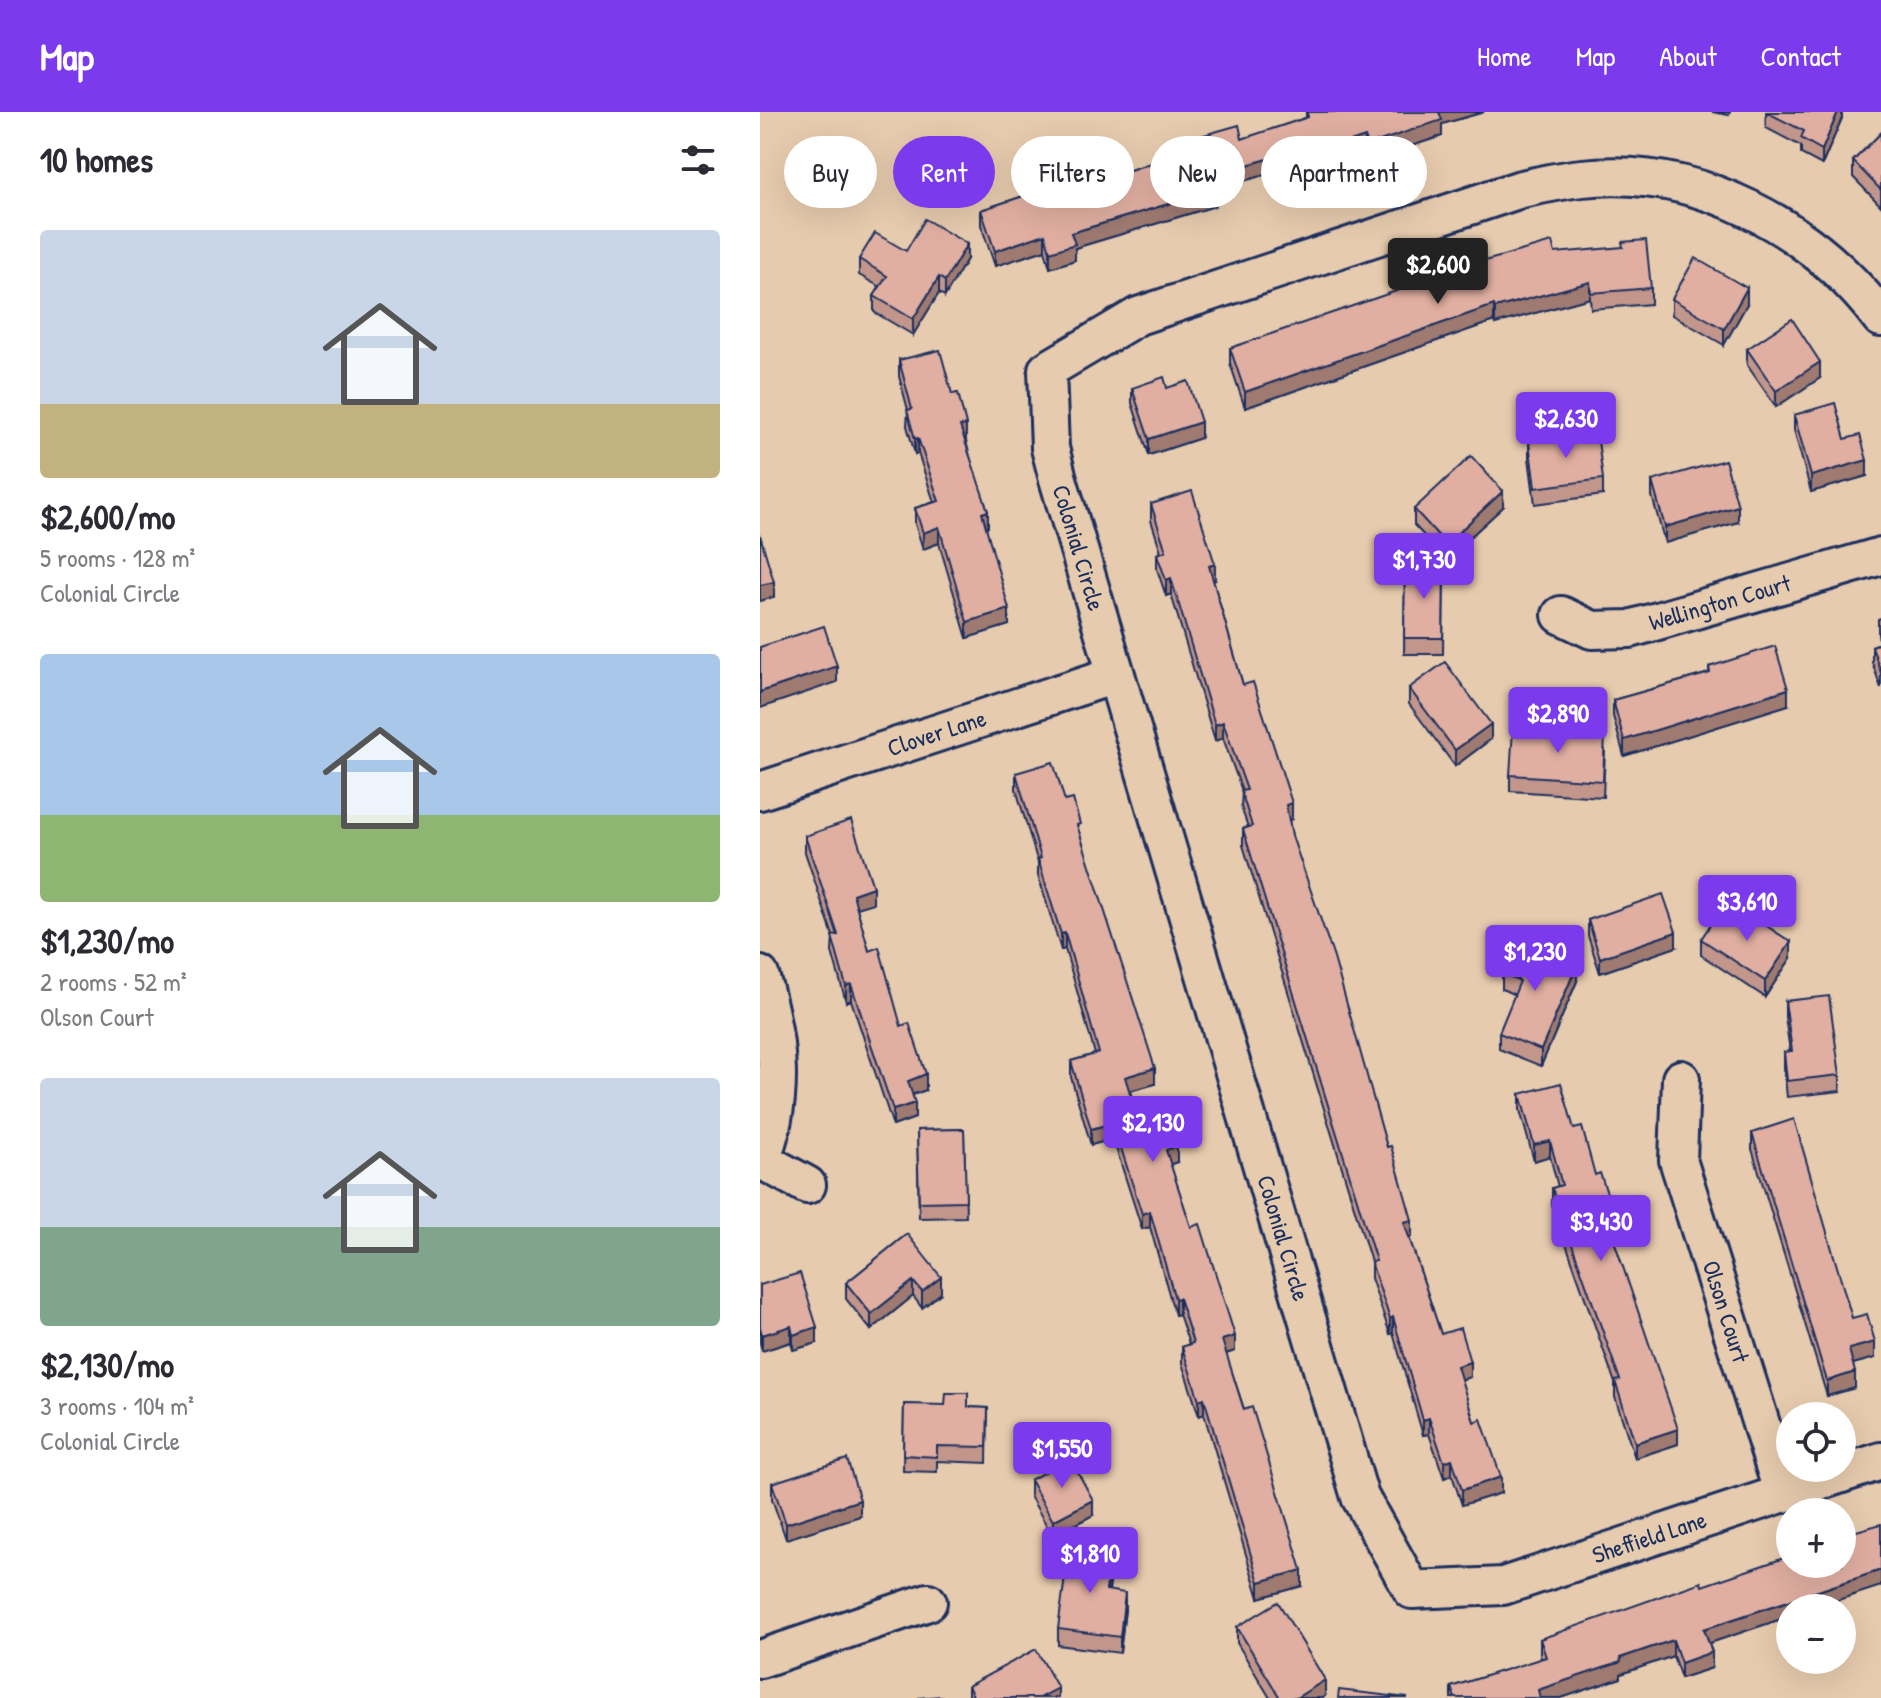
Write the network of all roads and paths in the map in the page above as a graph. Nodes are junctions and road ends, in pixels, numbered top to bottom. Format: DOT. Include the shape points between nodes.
graph roads {
  1 [pos="1881,318"];
  2 [pos="1881,556"];
  3 [pos="1561,615"];
  4 [pos="1115,675"];
  5 [pos="760,791"];
  6 [pos="760,975"];
  7 [pos="1681,1079"];
  8 [pos="761,1161"];
  9 [pos="807,1185"];
  10 [pos="1881,1461"];
  11 [pos="1783,1494"];
  12 [pos="1412,1590"];
  13 [pos="928,1602"];
  14 [pos="760,1659"];
  1 -- 4 [label="street, Colonial Circle" via="1809,243 1767,217 1723,197 1630,177 1584,178 1521,189 1138,316 1047,370 1050,448"];
  2 -- 3 [label="street, Wellington Court" via="1630,629 1592,630"];
  4 -- 5 [label="street, Clover Lane"];
  4 -- 12 [label="street, Colonial Circle" via="1360,1497"];
  6 -- 8 [label="street" via="778,1052 778,1099"];
  7 -- 11 [label="street, Olson Court" via="1678,1160"];
  8 -- 9 [label="street"];
  10 -- 11 [label="street, Sheffield Lane"];
  11 -- 12 [label="street, Sheffield Lane" via="1503,1586"];
  13 -- 14 [label="street"];
}
